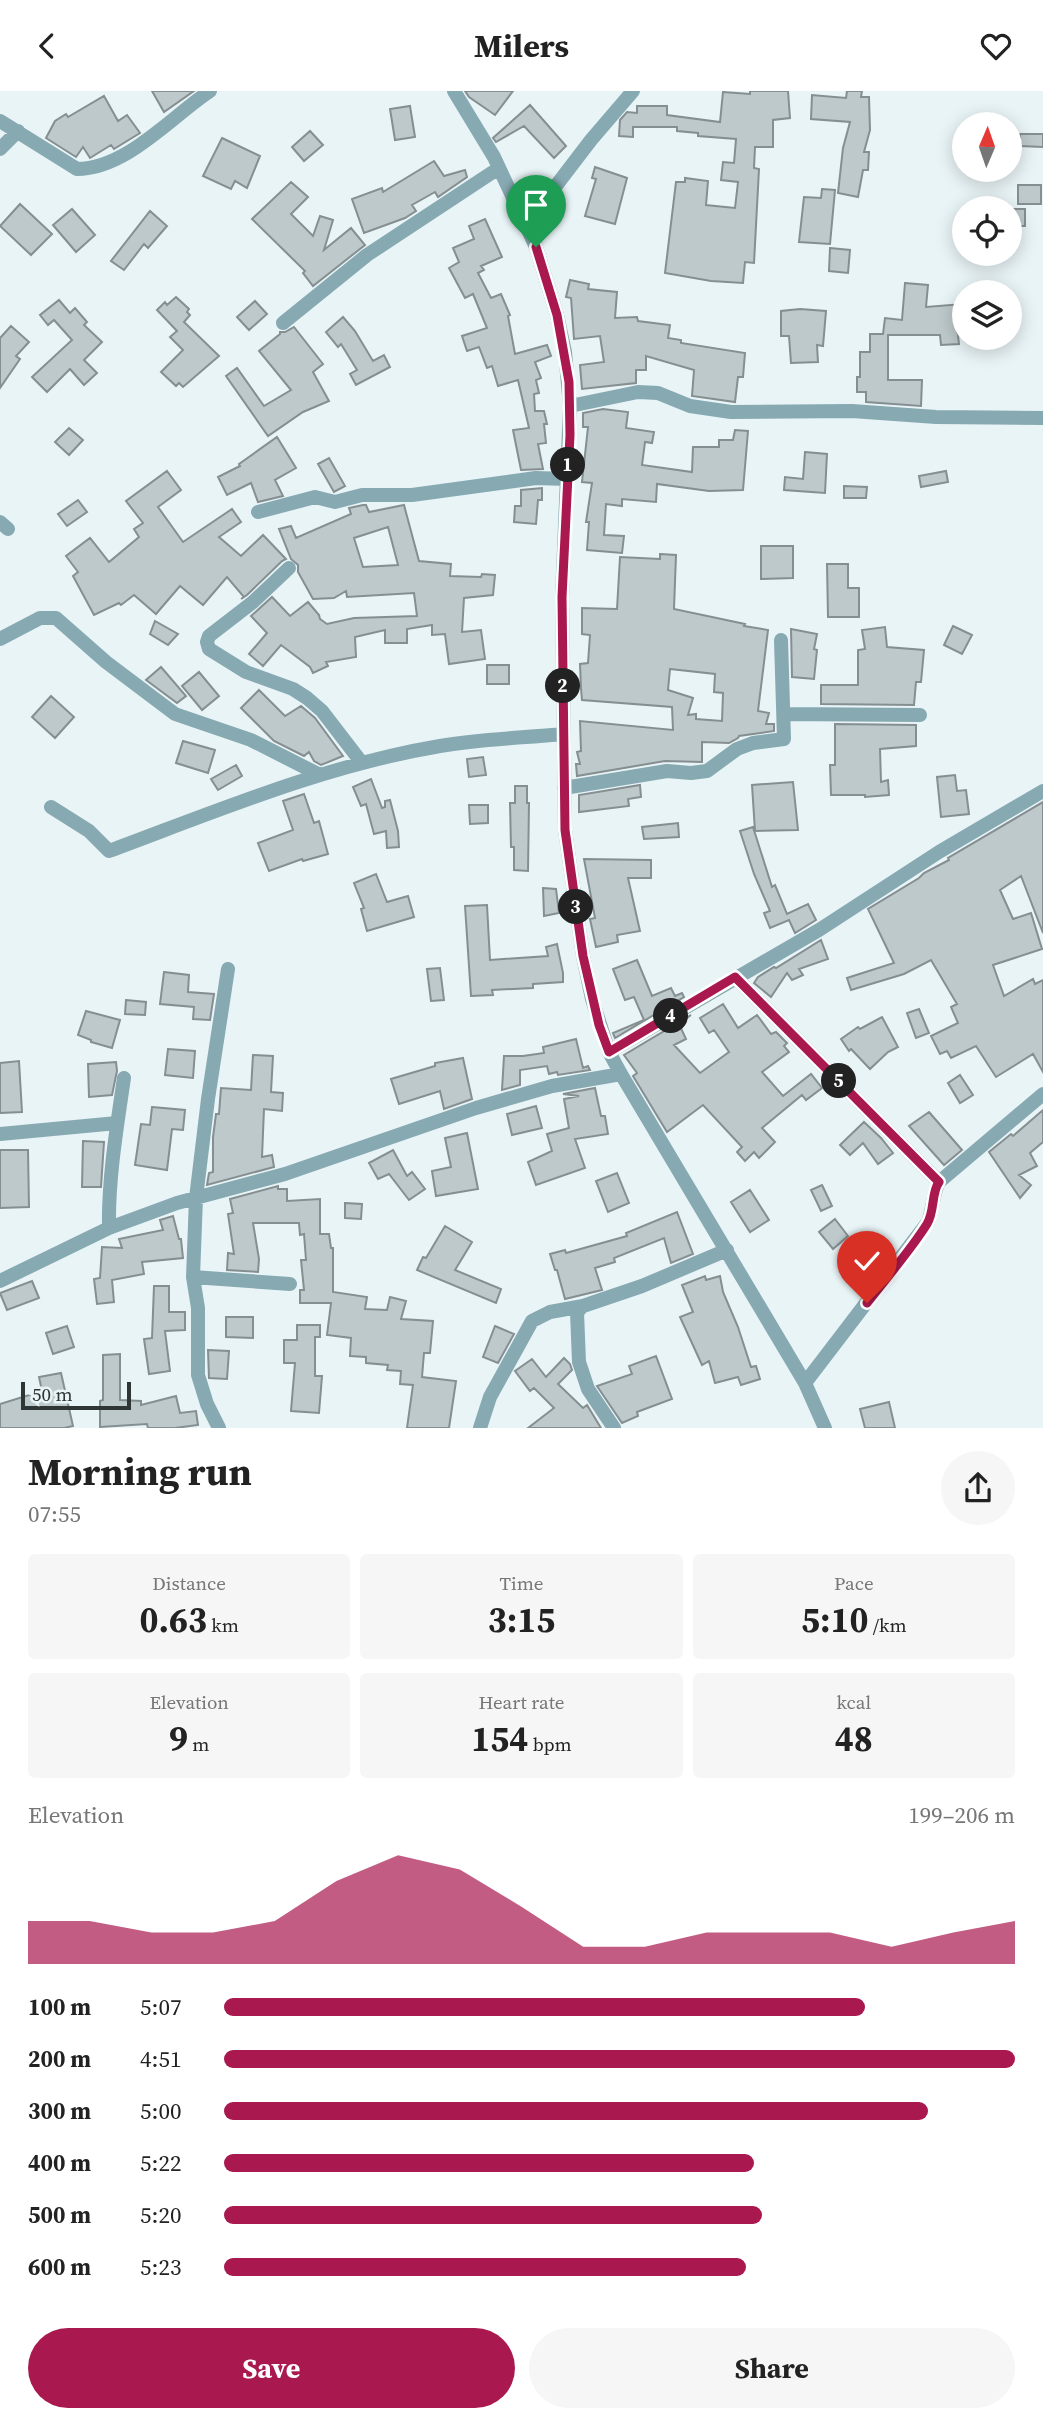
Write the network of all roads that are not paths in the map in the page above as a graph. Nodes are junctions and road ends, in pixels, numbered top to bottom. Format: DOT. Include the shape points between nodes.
graph roads {
  1 [pos="210,91"];
  2 [pos="454,91"];
  3 [pos="633,91"];
  4 [pos="0,121"];
  5 [pos="18,131"];
  6 [pos="0,149"];
  7 [pos="499,168"];
  8 [pos="526,225"];
  9 [pos="283,323"];
  10 [pos="570,406"];
  11 [pos="1043,418"];
  12 [pos="567,479"];
  13 [pos="258,512"];
  14 [pos="289,568"];
  15 [pos="0,639"];
  16 [pos="781,640"];
  17 [pos="784,714"];
  18 [pos="920,715"];
  19 [pos="563,734"];
  20 [pos="362,763"];
  21 [pos="320,775"];
  22 [pos="564,788"];
  23 [pos="1043,791"];
  24 [pos="51,807"];
  25 [pos="228,969"];
  26 [pos="735,977"];
  27 [pos="609,1052"];
  28 [pos="621,1074"];
  29 [pos="124,1078"];
  30 [pos="1043,1094"];
  31 [pos="117,1123"];
  32 [pos="0,1134"];
  33 [pos="939,1182"];
  34 [pos="196,1198"];
  35 [pos="109,1228"];
  36 [pos="727,1250"];
  37 [pos="193,1277"];
  38 [pos="0,1280"];
  39 [pos="290,1284"];
  40 [pos="583,1306"];
  41 [pos="805,1383"];
  42 [pos="219,1428"];
  43 [pos="480,1428"];
  44 [pos="614,1428"];
  45 [pos="825,1428"];
  1 -- 5 [label="street" via="126,153 92,169 77,169"];
  2 -- 7 [label="street"];
  3 -- 8 [label="street"];
  4 -- 5 [label="street"];
  5 -- 6 [label="street"];
  7 -- 8 [label="street"];
  7 -- 9 [label="street" via="367,255"];
  8 -- 10 [label="street" via="557,315"];
  10 -- 11 [label="street" via="638,392 732,412"];
  10 -- 12 [label="street"];
  12 -- 13 [label="street" via="536,478 412,495 362,495 335,502 314,497"];
  12 -- 19 [label="street"];
  14 -- 20 [label="street" via="209,636 209,649 246,672 307,698"];
  15 -- 21 [label="street" via="40,618 56,618 175,714 251,740"];
  16 -- 17 [label="street"];
  17 -- 18 [label="street"];
  17 -- 22 [label="street" via="784,739 737,749 707,771 656,772"];
  19 -- 20 [label="street" via="441,746"];
  19 -- 22 [label="street"];
  20 -- 21 [label="street"];
  21 -- 24 [label="street" via="109,851 89,831"];
  22 -- 27 [label="street" via="565,830 583,956"];
  23 -- 26 [label="street"];
  25 -- 34 [label="street"];
  26 -- 27 [label="street"];
  26 -- 33 [label="street"];
  27 -- 28 [label="street"];
  28 -- 34 [label="street" via="552,1086 476,1108 285,1174"];
  28 -- 36 [label="street"];
  29 -- 31 [label="street"];
  30 -- 33 [label="street"];
  31 -- 32 [label="street"];
  31 -- 35 [label="street"];
  33 -- 41 [label="street" via="928,1222"];
  34 -- 35 [label="street"];
  34 -- 37 [label="street"];
  35 -- 38 [label="street"];
  36 -- 40 [label="street"];
  36 -- 41 [label="street"];
  37 -- 39 [label="street"];
  37 -- 42 [label="street" via="198,1375"];
  40 -- 43 [label="street" via="550,1312 532,1321 490,1397"];
  40 -- 44 [label="street" via="576,1322 579,1362 588,1389"];
  41 -- 45 [label="street"];
}
